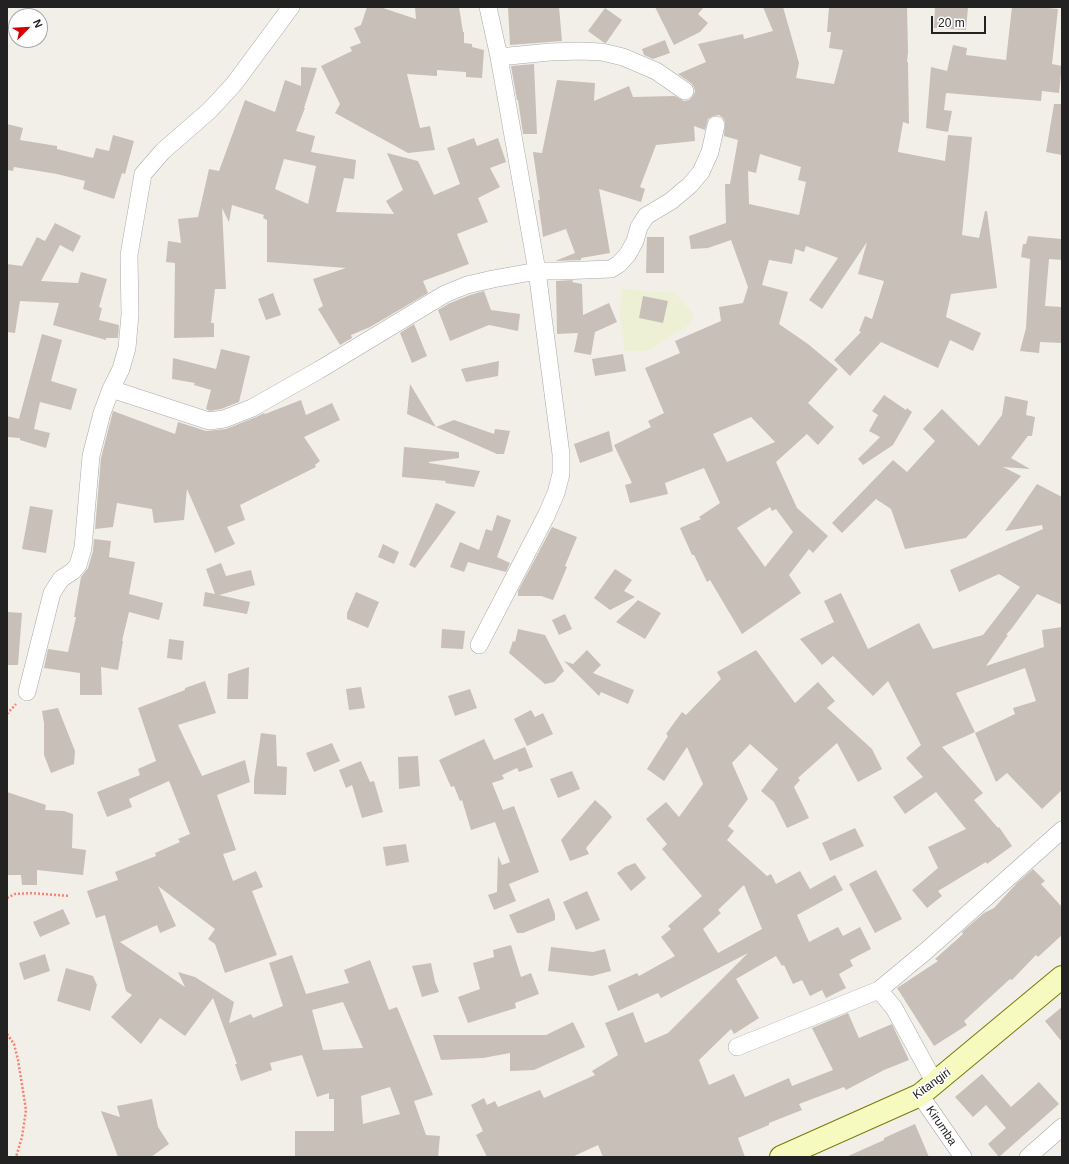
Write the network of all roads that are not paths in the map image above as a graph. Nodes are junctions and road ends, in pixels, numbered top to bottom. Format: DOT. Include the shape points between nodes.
graph roads {
  1 [pos="291,7"];
  2 [pos="488,7"];
  3 [pos="499,57"];
  4 [pos="685,91"];
  5 [pos="716,125"];
  6 [pos="537,271"];
  7 [pos="111,389"];
  8 [pos="479,645"];
  9 [pos="28,692"];
  10 [pos="1062,830"];
  11 [pos="1062,977"];
  12 [pos="879,990"];
  13 [pos="736,1047"];
  14 [pos="928,1089"];
  15 [pos="1062,1127"];
  16 [pos="781,1157"];
  17 [pos="962,1157"];
  18 [pos="1028,1157"];
  1 -- 7 [label="street" via="234,84 210,110 163,151 143,174 129,255 130,315 127,348 121,369"];
  2 -- 3 [label="street"];
  3 -- 4 [label="street" via="550,52 602,52 624,57 656,71"];
  3 -- 6 [label="street"];
  5 -- 6 [label="street" via="710,152 701,172 690,185 646,216 628,254 619,264 611,269"];
  6 -- 7 [label="street" via="467,285 445,294 252,408 224,419 209,421"];
  6 -- 8 [label="street" via="560,440 560,474 556,493 546,516"];
  7 -- 9 [label="street" via="90,456 82,548 78,565 61,579 52,593"];
  10 -- 12 [label="street"];
  11 -- 14 [label="main road, Kitangiri"];
  12 -- 13 [label="street"];
  12 -- 14 [label="street, Kirumba" via="894,1008"];
  14 -- 16 [label="main road, Kitangiri"];
  14 -- 17 [label="street, Kirumba"];
  15 -- 18 [label="street"];
}
